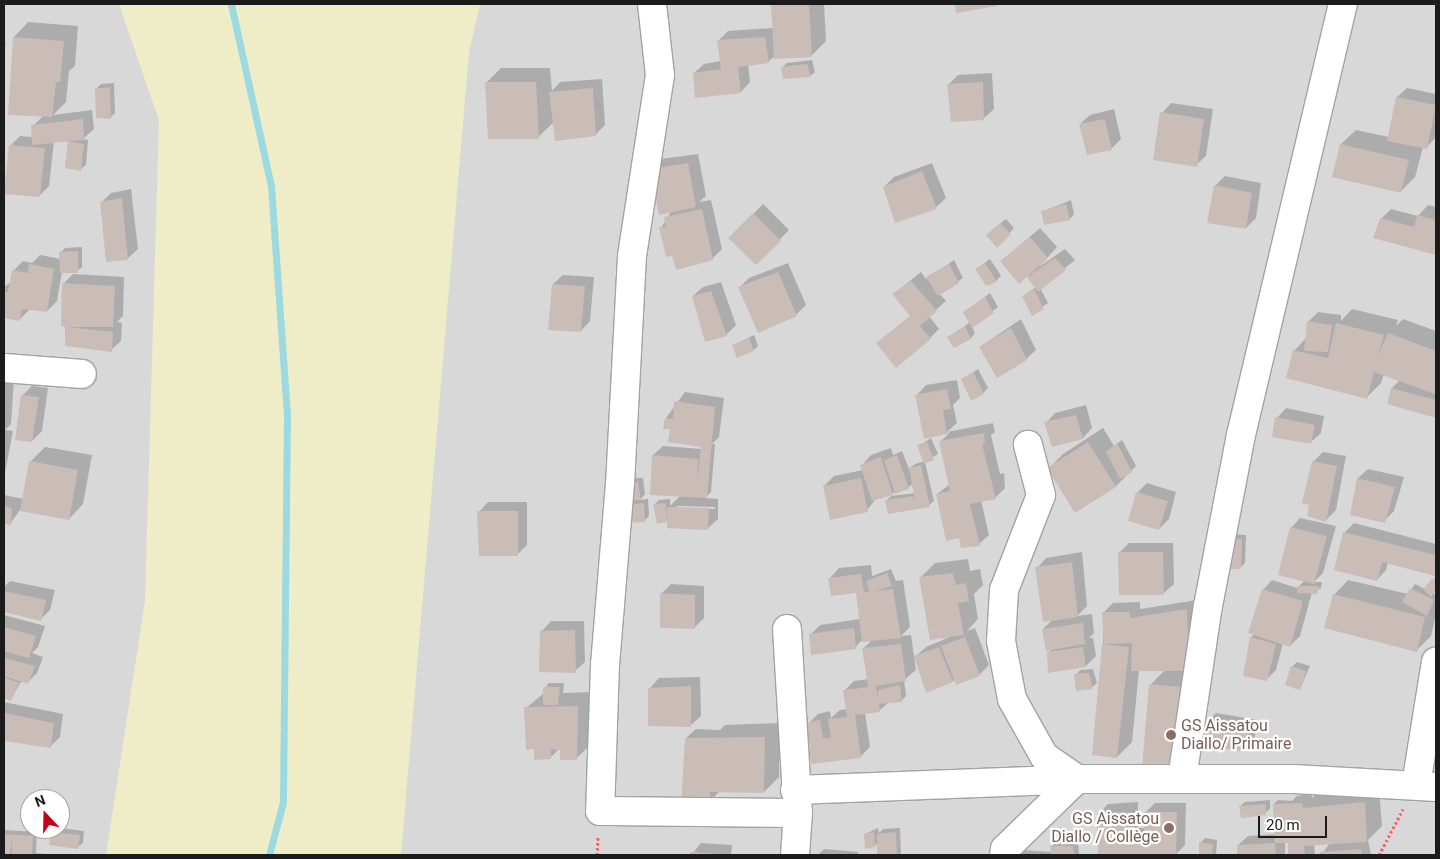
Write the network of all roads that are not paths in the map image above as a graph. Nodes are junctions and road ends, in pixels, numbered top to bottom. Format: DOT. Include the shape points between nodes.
graph roads {
  1 [pos="652,4"];
  2 [pos="1343,4"];
  3 [pos="4,368"];
  4 [pos="82,374"];
  5 [pos="1028,445"];
  6 [pos="787,629"];
  7 [pos="1436,662"];
  8 [pos="1077,779"];
  9 [pos="1182,779"];
  10 [pos="1426,786"];
  11 [pos="797,802"];
  12 [pos="795,855"];
  13 [pos="1004,855"];
  1 -- 11 [label="street" via="660,75 632,256 620,483 605,664 600,810"];
  2 -- 9 [label="street" via="1241,435 1208,606"];
  3 -- 4 [label="street"];
  5 -- 8 [label="street" via="1041,495 1004,590 1002,641 1012,699 1044,756"];
  6 -- 11 [label="street"];
  7 -- 10 [label="street"];
  8 -- 9 [label="street"];
  8 -- 11 [label="street"];
  8 -- 13 [label="street" via="1004,849"];
  9 -- 10 [label="street" via="1294,779"];
  11 -- 12 [label="street"];
}
